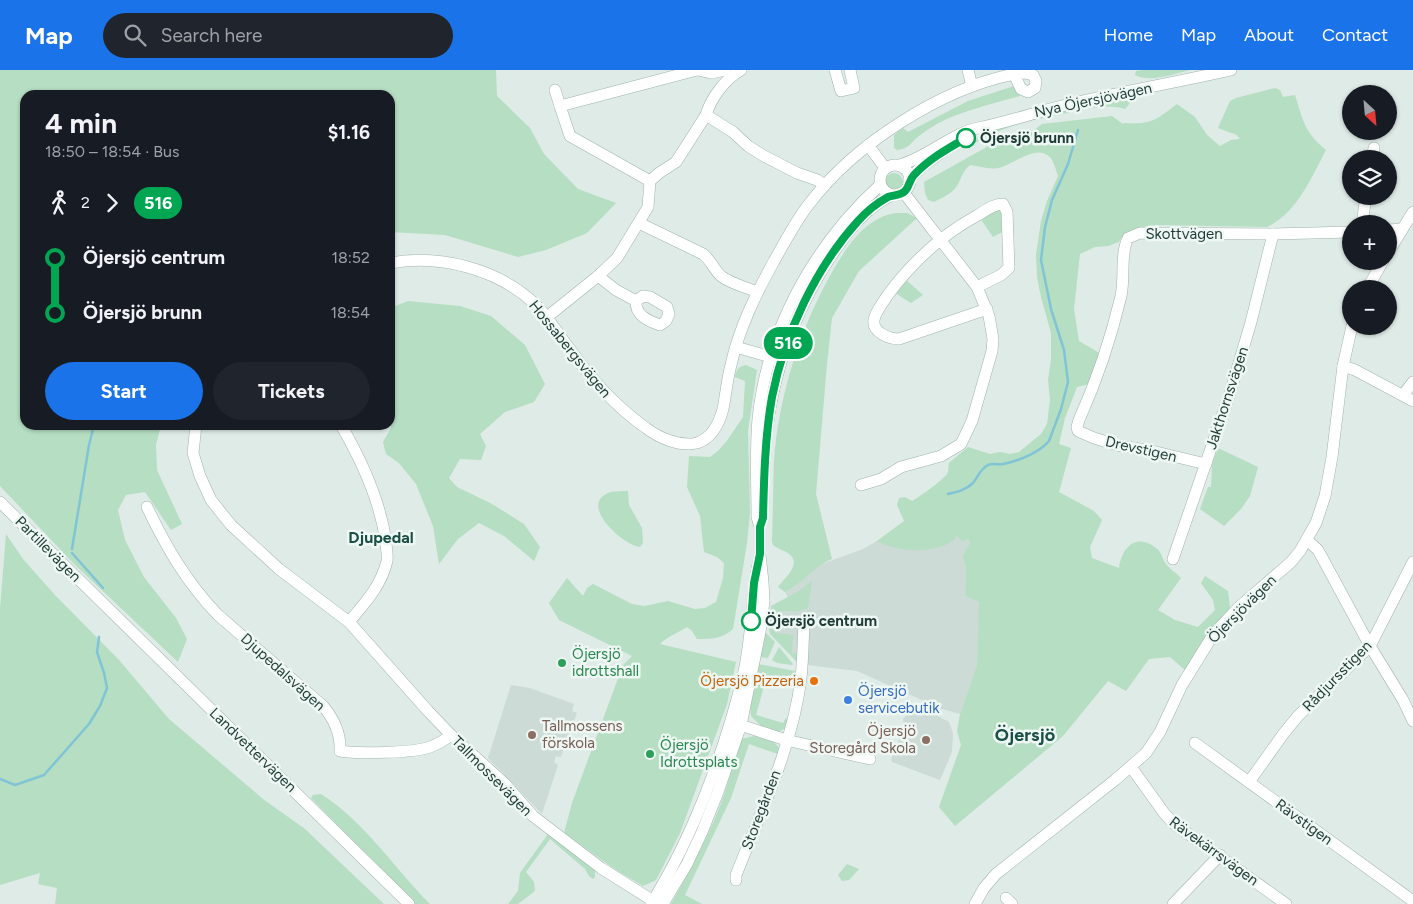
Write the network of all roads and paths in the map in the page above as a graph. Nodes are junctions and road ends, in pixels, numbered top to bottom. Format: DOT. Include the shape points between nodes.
graph roads {
  1 [pos="697,70"];
  2 [pos="725,70"];
  3 [pos="835,70"];
  4 [pos="850,70"];
  5 [pos="968,70"];
  6 [pos="1230,70"];
  7 [pos="738,71"];
  8 [pos="1014,74"];
  9 [pos="972,86"];
  10 [pos="554,90"];
  11 [pos="560,106"];
  12 [pos="706,115"];
  13 [pos="986,128"];
  14 [pos="868,145"];
  15 [pos="899,165"];
  16 [pos="885,168"];
  17 [pos="910,179"];
  18 [pos="650,181"];
  19 [pos="825,185"];
  20 [pos="880,185"];
  21 [pos="898,194"];
  22 [pos="1413,212"];
  23 [pos="639,223"];
  24 [pos="1397,230"];
  25 [pos="1402,230"];
  26 [pos="1342,232"];
  27 [pos="1273,234"];
  28 [pos="1397,238"];
  29 [pos="940,239"];
  30 [pos="395,263"];
  31 [pos="598,276"];
  32 [pos="977,287"];
  33 [pos="758,292"];
  34 [pos="636,301"];
  35 [pos="987,309"];
  36 [pos="547,317"];
  37 [pos="1350,335"];
  38 [pos="736,347"];
  39 [pos="770,356"];
  40 [pos="782,360"];
  41 [pos="1343,366"];
  42 [pos="1413,382"];
  43 [pos="1403,395"];
  44 [pos="1413,401"];
  45 [pos="195,430"];
  46 [pos="344,430"];
  47 [pos="1078,431"];
  48 [pos="1206,464"];
  49 [pos="861,485"];
  50 [pos="0,502"];
  51 [pos="147,507"];
  52 [pos="760,527"];
  53 [pos="1307,540"];
  54 [pos="1172,559"];
  55 [pos="1413,562"];
  56 [pos="96,596"];
  57 [pos="349,622"];
  58 [pos="804,624"];
  59 [pos="1370,646"];
  60 [pos="1413,721"];
  61 [pos="735,724"];
  62 [pos="451,735"];
  63 [pos="786,740"];
  64 [pos="1195,743"];
  65 [pos="870,759"];
  66 [pos="1131,767"];
  67 [pos="1249,782"];
  68 [pos="1220,855"];
  69 [pos="736,880"];
  70 [pos="1413,901"];
  71 [pos="656,903"];
  72 [pos="409,904"];
  73 [pos="975,904"];
  74 [pos="1173,904"];
  75 [pos="1286,904"];
  1 -- 2 [label="street" via="711,73"];
  1 -- 11 [label="street"];
  3 -- 4 [label="street" via="841,91 854,88"];
  5 -- 9 [label="street"];
  6 -- 13 [label="street, Nya Öjersjövägen" via="1062,106"];
  7 -- 12 [label="street" via="722,86"];
  8 -- 9 [label="street, Hossabergsvägen"];
  9 -- 14 [label="street, Hossabergsvägen" via="920,112"];
  10 -- 11 [label="street"];
  11 -- 18 [label="street" via="570,136"];
  12 -- 18 [label="street" via="676,162"];
  12 -- 19 [label="street" via="764,156"];
  13 -- 15 [label="street, Nya Öjersjövägen" via="977,128"];
  13 -- 17 [label="street, Nya Öjersjövägen" via="935,156"];
  14 -- 16 [label="street"];
  14 -- 19 [label="street, Hossabergsvägen"];
  15 -- 16 [label="street, Nya Öjersjövägen"];
  15 -- 17 [label="street"];
  16 -- 20 [label="street" via="880,176"];
  17 -- 21 [label="street, Nya Öjersjövägen" via="909,185"];
  18 -- 23 [label="street" via="648,207"];
  19 -- 33 [label="street, Hossabergsvägen" via="790,231"];
  20 -- 21 [label="street" via="885,192"];
  20 -- 39 [label="street" via="853,212 812,267 779,329"];
  21 -- 29 [label="street"];
  21 -- 40 [label="street" via="872,207 833,252 803,304"];
  22 -- 25 [label="street"];
  23 -- 31 [label="street" via="617,258"];
  23 -- 33 [label="street" via="704,254 721,276"];
  24 -- 25 [label="street"];
  25 -- 28 [label="street"];
  26 -- 27 [label="street, Skottvägen"];
  27 -- 47 [label="street, Skottvägen" via="1140,233 1128,238 1121,297"];
  27 -- 48 [label="street, Jakthornsvägen" via="1252,322"];
  29 -- 32 [label="street"];
  29 -- 32 [label="street" via="994,206 1004,205 1009,268"];
  29 -- 35 [label="street" via="919,258 883,302 874,318 878,331 899,339"];
  30 -- 36 [label="street, Hossabergsvägen" via="424,260 453,263 482,272 524,295"];
  31 -- 34 [label="street"];
  31 -- 36 [label="street"];
  32 -- 35 [label="street"];
  33 -- 38 [label="street, Hossabergsvägen"];
  35 -- 49 [label="street" via="992,329 992,351 972,420 960,444 941,456 901,466 881,479"];
  36 -- 38 [label="street, Hossabergsvägen" via="596,383 625,413 656,435 676,442 697,442 706,438 717,425"];
  37 -- 41 [label="street, Öjersjövägen"];
  38 -- 39 [label="street"];
  39 -- 40 [label="street"];
  39 -- 52 [label="street" via="758,419 757,517"];
  40 -- 52 [label="street" via="771,406"];
  41 -- 43 [label="street"];
  41 -- 53 [label="street, Öjersjövägen" via="1327,484 1321,510"];
  42 -- 43 [label="street"];
  43 -- 44 [label="street"];
  45 -- 57 [label="street, Tallmossevägen" via="194,458 215,506 252,546"];
  46 -- 57 [label="street" via="366,472 384,531 388,558 373,594"];
  47 -- 48 [label="street, Drevstigen" via="1117,445"];
  48 -- 54 [label="street, Jakthornsvägen"];
  50 -- 56 [label="street, Partillevägen"];
  51 -- 62 [label="street, Djupedalsvägen" via="171,554 202,598 330,714 338,732 340,751 417,750 429,748"];
  52 -- 61 [label="street" via="760,554"];
  53 -- 59 [label="street" via="1318,550"];
  53 -- 66 [label="street, Öjersjövägen" via="1291,562 1238,608 1213,635 1182,685 1153,744"];
  55 -- 59 [label="street, Rådjursstigen"];
  56 -- 72 [label="street, Landvettervägen"];
  57 -- 62 [label="street, Tallmossevägen"];
  58 -- 63 [label="street, Storegården" via="801,679"];
  59 -- 60 [label="street"];
  59 -- 67 [label="street, Rådjursstigen" via="1313,699"];
  61 -- 63 [label="street"];
  61 -- 71 [label="street"];
  62 -- 71 [label="street, Tallmossevägen" via="504,783 542,824 601,868"];
  63 -- 65 [label="street"];
  63 -- 69 [label="street, Storegården"];
  64 -- 67 [label="street, Rävstigen"];
  66 -- 68 [label="street, Rävekärrsvägen" via="1168,818"];
  66 -- 73 [label="street, Öjersjövägen" via="996,874"];
  67 -- 70 [label="street, Rävstigen"];
  68 -- 74 [label="street"];
  68 -- 75 [label="street, Rävekärrsvägen"];
}
